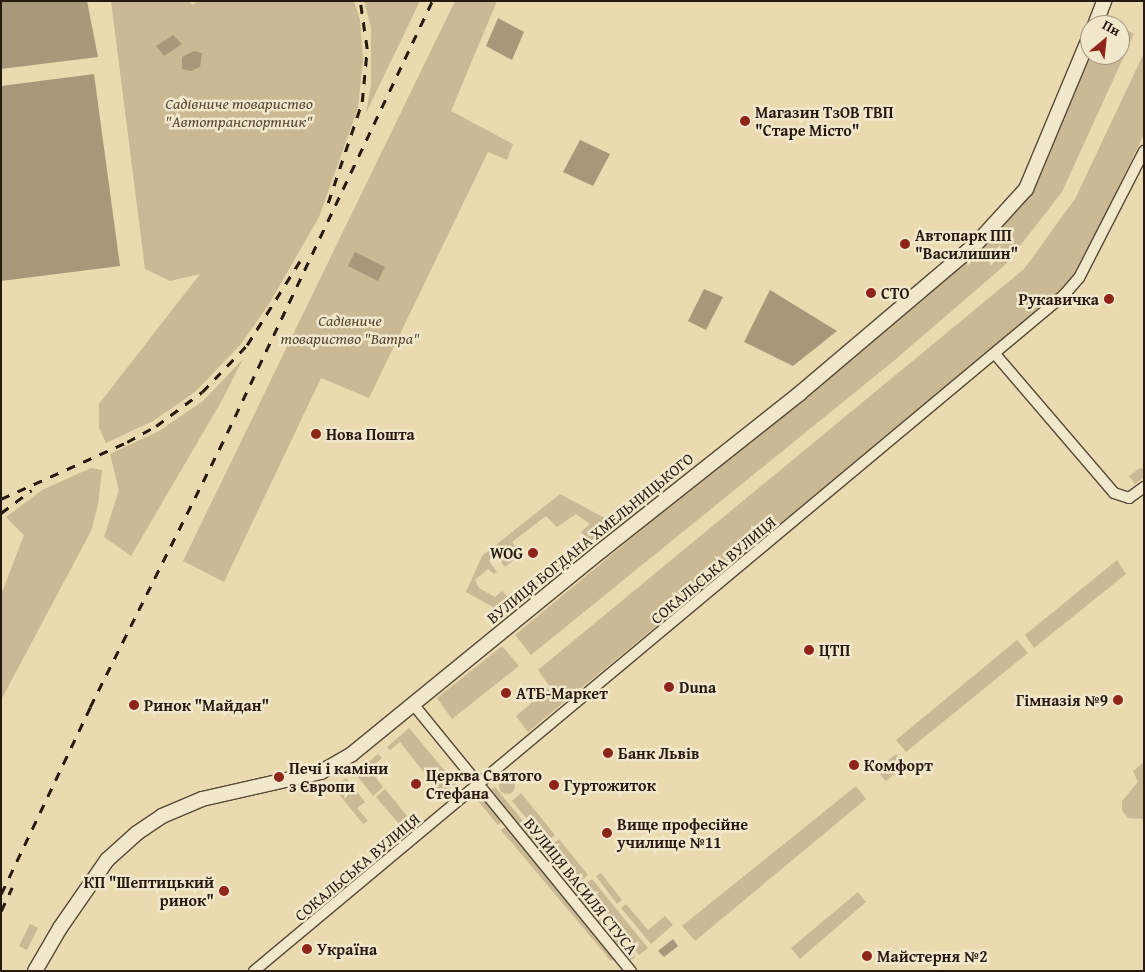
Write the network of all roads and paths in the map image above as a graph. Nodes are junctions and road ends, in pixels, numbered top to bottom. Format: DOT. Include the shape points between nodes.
graph roads {
  1 [pos="1104,1"];
  2 [pos="1099,15"];
  3 [pos="1080,60"];
  4 [pos="1144,151"];
  5 [pos="995,354"];
  6 [pos="1144,487"];
  7 [pos="413,704"];
  8 [pos="478,785"];
  9 [pos="35,971"];
  10 [pos="254,971"];
  11 [pos="631,971"];
  1 -- 2 [label="street"];
  3 -- 7 [label="street, ВУЛИЦЯ БОГДАНА ХМЕЛЬНИЦЬКОГО" via="1026,189 975,245 799,394"];
  4 -- 5 [label="street, СОКАЛЬСЬКА ВУЛИЦЯ" via="1079,278"];
  5 -- 6 [label="street" via="1114,493 1129,498"];
  5 -- 8 [label="street, СОКАЛЬСЬКА ВУЛИЦЯ"];
  7 -- 8 [label="street, ВУЛИЦЯ ВАСИЛЯ СТУСА"];
  7 -- 9 [label="street, ВУЛИЦЯ БОГДАНА ХМЕЛЬНИЦЬКОГО" via="352,754 328,768 202,799 162,816 137,833 107,860"];
  8 -- 10 [label="street, СОКАЛЬСЬКА ВУЛИЦЯ"];
  8 -- 11 [label="street, ВУЛИЦЯ ВАСИЛЯ СТУСА"];
}
